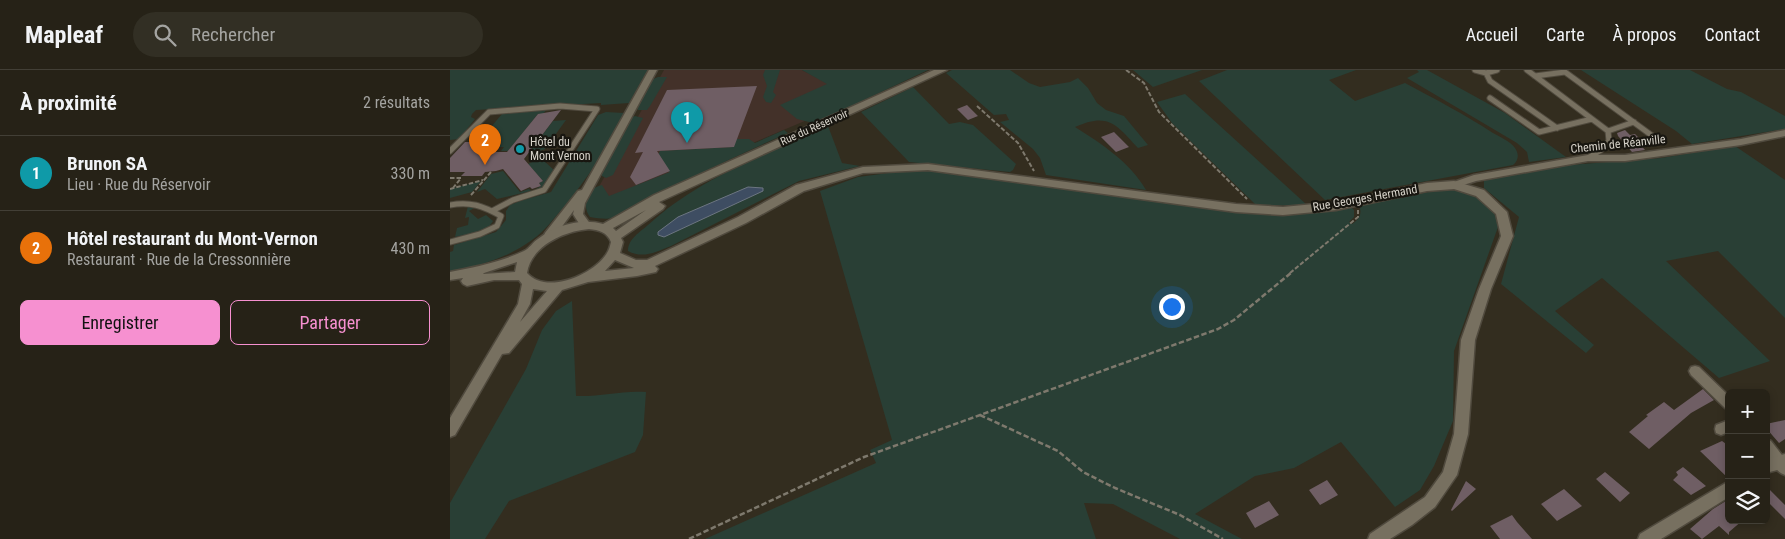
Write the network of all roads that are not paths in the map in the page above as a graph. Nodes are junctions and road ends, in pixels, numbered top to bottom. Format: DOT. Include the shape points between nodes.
graph roads {
  1 [pos="653,70"];
  2 [pos="942,70"];
  3 [pos="1475,70"];
  4 [pos="1496,70"];
  5 [pos="1527,70"];
  6 [pos="1486,73"];
  7 [pos="1534,76"];
  8 [pos="1490,98"];
  9 [pos="1592,118"];
  10 [pos="1634,122"];
  11 [pos="1557,128"];
  12 [pos="1608,131"];
  13 [pos="1785,132"];
  14 [pos="1658,140"];
  15 [pos="450,151"];
  16 [pos="1588,158"];
  17 [pos="589,185"];
  18 [pos="687,185"];
  19 [pos="1454,185"];
  20 [pos="450,206"];
  21 [pos="492,211"];
  22 [pos="742,220"];
  23 [pos="586,225"];
  24 [pos="605,228"];
  25 [pos="548,236"];
  26 [pos="616,237"];
  27 [pos="450,242"];
  28 [pos="526,255"];
  29 [pos="613,256"];
  30 [pos="450,276"];
  31 [pos="583,279"];
  32 [pos="525,280"];
  33 [pos="450,285"];
  34 [pos="558,287"];
  35 [pos="1695,372"];
  36 [pos="480,378"];
  37 [pos="1725,400"];
  38 [pos="450,431"];
  39 [pos="1770,451"];
  40 [pos="1779,465"];
  41 [pos="1725,491"];
  42 [pos="1376,539"];
  43 [pos="1646,539"];
  1 -- 17 [label="street"];
  2 -- 18 [label="street, Rue du Réservoir"];
  3 -- 6 [label="lane"];
  4 -- 6 [label="lane"];
  5 -- 7 [label="lane"];
  6 -- 11 [label="lane" via="1490,80"];
  7 -- 9 [label="lane"];
  7 -- 10 [label="lane" via="1564,72"];
  8 -- 11 [label="lane" via="1539,132"];
  9 -- 11 [label="lane"];
  9 -- 12 [label="lane"];
  10 -- 12 [label="lane"];
  10 -- 14 [label="lane"];
  12 -- 16 [label="lane" via="1609,141"];
  13 -- 16 [label="street, Chemin de Réanville" via="1742,142 1625,158"];
  15 -- 21 [label="lane" via="488,112 560,106 597,109 544,190"];
  16 -- 19 [label="street, Chemin de Réanville" via="1474,178"];
  17 -- 23 [label="street" via="578,214"];
  17 -- 25 [label="street"];
  18 -- 24 [label="street, Rue du Réservoir"];
  18 -- 26 [label="street, Rue du Réservoir"];
  19 -- 22 [label="street, Rue Georges Hermand" via="1427,187 1336,206 1283,211 928,167 863,170 800,188"];
  19 -- 42 [label="street, Rue Georges Hermand" via="1480,193 1502,212 1507,236 1468,340 1461,434 1450,475 1430,502"];
  20 -- 21 [label="lane" via="463,202 478,204"];
  21 -- 27 [label="lane" via="501,216 497,226"];
  22 -- 29 [label="street, Rue Georges Hermand" via="648,264 635,264"];
  22 -- 31 [label="street, Rue Georges Hermand" via="658,268"];
  23 -- 24 [label="street"];
  23 -- 25 [label="street"];
  24 -- 26 [label="street"];
  25 -- 28 [label="street"];
  26 -- 29 [label="street"];
  28 -- 30 [label="street"];
  28 -- 32 [label="street" via="520,270"];
  29 -- 31 [label="street" via="600,270"];
  31 -- 34 [label="street"];
  32 -- 33 [label="street" via="494,276"];
  32 -- 34 [label="street" via="539,287"];
  32 -- 36 [label="street" via="524,304"];
  34 -- 36 [label="street"];
  35 -- 37 [label="street"];
  36 -- 38 [label="street"];
  39 -- 40 [label="street"];
  41 -- 43 [label="street"];
}
